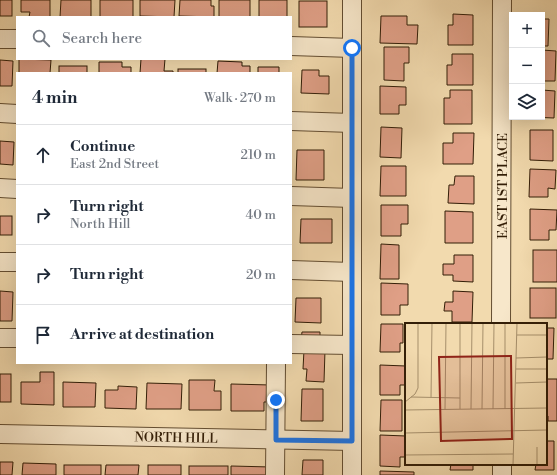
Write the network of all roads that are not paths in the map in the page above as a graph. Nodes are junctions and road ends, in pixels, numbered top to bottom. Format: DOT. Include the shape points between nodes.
graph roads {
  1 [pos="352,0"];
  2 [pos="502,0"];
  3 [pos="0,39"];
  4 [pos="16,39"];
  5 [pos="292,46"];
  6 [pos="352,48"];
  7 [pos="0,113"];
  8 [pos="16,114"];
  9 [pos="292,121"];
  10 [pos="352,123"];
  11 [pos="0,188"];
  12 [pos="16,189"];
  13 [pos="292,196"];
  14 [pos="352,198"];
  15 [pos="0,262"];
  16 [pos="16,262"];
  17 [pos="292,270"];
  18 [pos="352,272"];
  19 [pos="501,323"];
  20 [pos="0,338"];
  21 [pos="16,338"];
  22 [pos="292,344"];
  23 [pos="352,345"];
  24 [pos="276,364"];
  25 [pos="0,434"];
  26 [pos="276,440"];
  27 [pos="352,441"];
  28 [pos="275,475"];
  29 [pos="352,475"];
  1 -- 6 [label="street"];
  2 -- 19 [label="street, EAST 1ST PLACE"];
  3 -- 4 [label="street"];
  5 -- 6 [label="street"];
  6 -- 10 [label="street"];
  7 -- 8 [label="street"];
  9 -- 10 [label="street"];
  10 -- 14 [label="street"];
  11 -- 12 [label="street"];
  13 -- 14 [label="street"];
  14 -- 18 [label="street"];
  15 -- 16 [label="street"];
  17 -- 18 [label="street"];
  18 -- 23 [label="street"];
  20 -- 21 [label="street"];
  22 -- 23 [label="street"];
  23 -- 27 [label="street"];
  24 -- 26 [label="street"];
  25 -- 26 [label="street, NORTH HILL"];
  26 -- 27 [label="street, NORTH HILL"];
  26 -- 28 [label="street"];
  27 -- 29 [label="street"];
}
